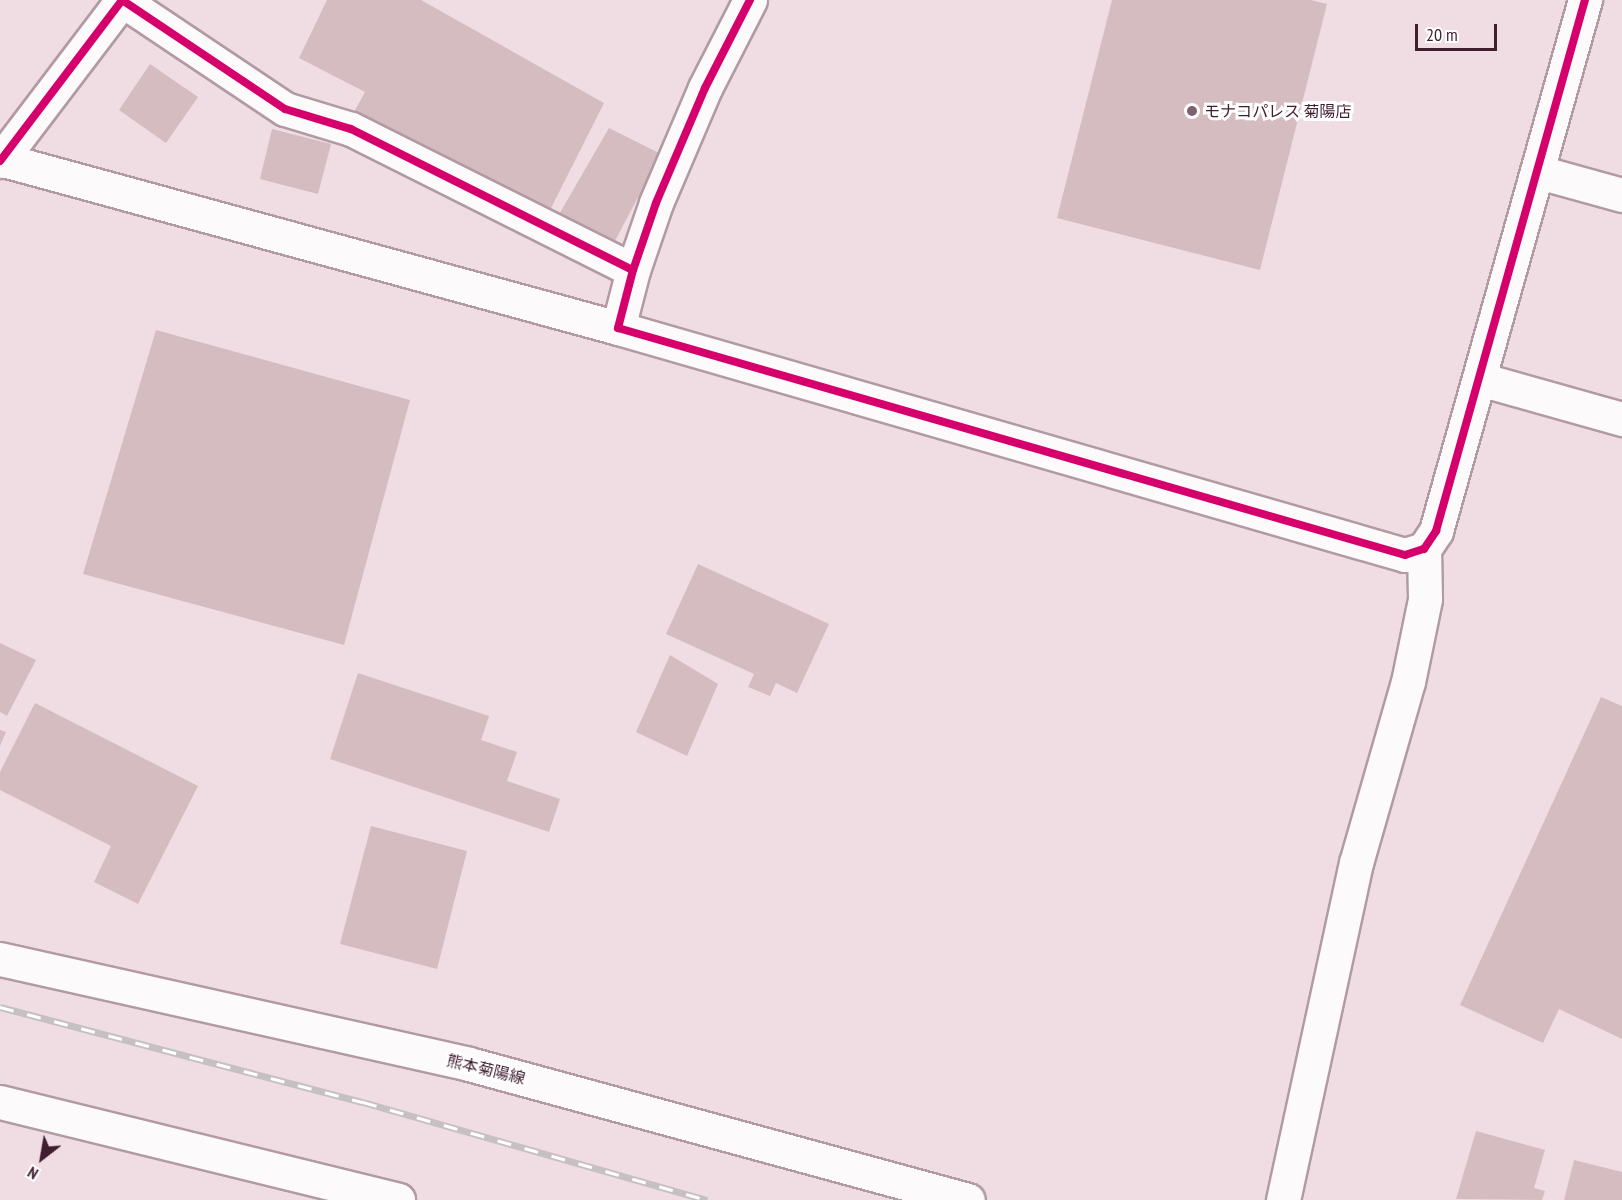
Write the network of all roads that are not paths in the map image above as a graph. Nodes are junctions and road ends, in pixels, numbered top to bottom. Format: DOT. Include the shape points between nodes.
graph roads {
  1 [pos="122,0"];
  2 [pos="750,0"];
  3 [pos="1586,0"];
  4 [pos="0,160"];
  5 [pos="1539,172"];
  6 [pos="1622,195"];
  7 [pos="633,270"];
  8 [pos="618,328"];
  9 [pos="1480,379"];
  10 [pos="1622,419"];
  11 [pos="1424,549"];
  12 [pos="0,959"];
  13 [pos="0,1102"];
  14 [pos="398,1200"];
  15 [pos="968,1200"];
  16 [pos="1283,1200"];
  1 -- 4 [label="street"];
  1 -- 7 [label="street" via="285,109 351,129"];
  2 -- 7 [label="street" via="705,88"];
  3 -- 5 [label="street"];
  4 -- 8 [label="street"];
  5 -- 6 [label="street"];
  5 -- 9 [label="street"];
  7 -- 8 [label="street"];
  8 -- 11 [label="street" via="1405,555"];
  9 -- 10 [label="street"];
  9 -- 11 [label="street" via="1436,531"];
  11 -- 16 [label="street" via="1425,599 1408,682 1356,863"];
  12 -- 15 [label="street, 熊本菊陽線" via="469,1064"];
  13 -- 14 [label="street"];
}
